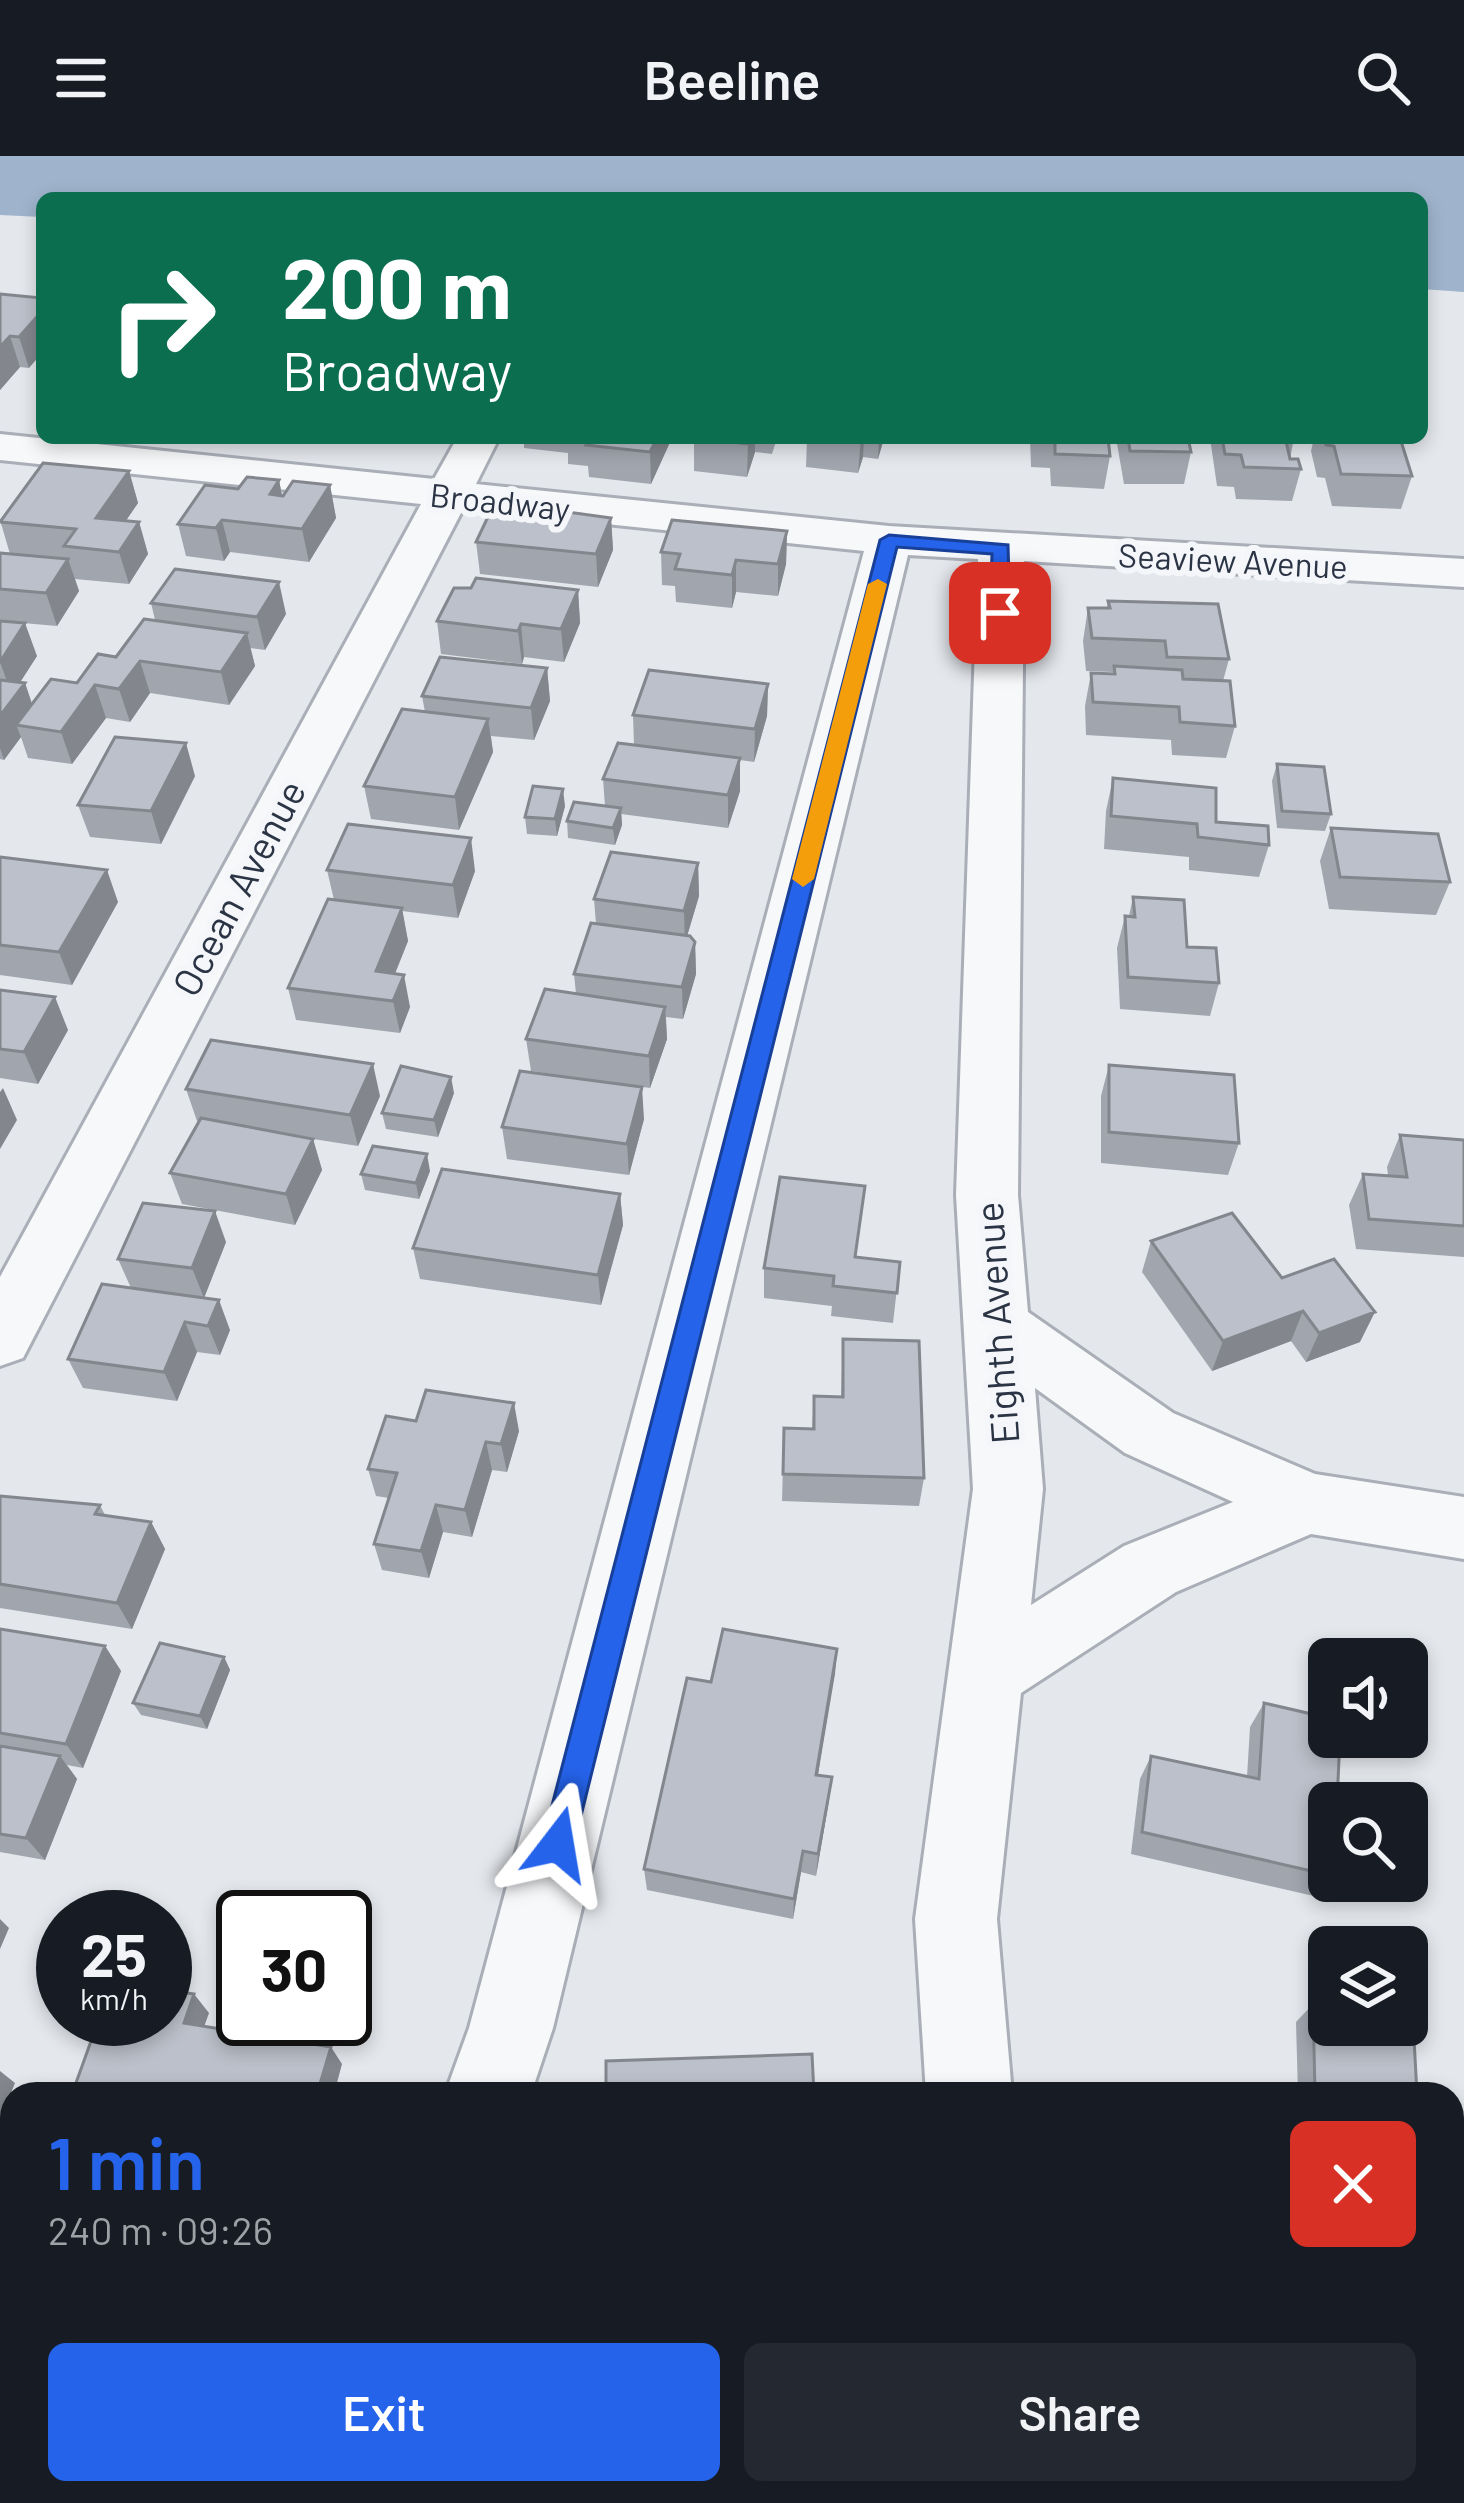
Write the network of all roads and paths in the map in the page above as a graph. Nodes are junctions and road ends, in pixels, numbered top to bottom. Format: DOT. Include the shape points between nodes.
graph roads {
  1 [pos="39,444"];
  2 [pos="475,444"];
  3 [pos="446,496"];
  4 [pos="889,540"];
  5 [pos="1001,549"];
  6 [pos="1463,577"];
  7 [pos="999,1327"];
  8 [pos="0,1339"];
  9 [pos="1309,1503"];
  10 [pos="1464,1528"];
  11 [pos="986,1674"];
  12 [pos="492,2082"];
  13 [pos="968,2082"];
  1 -- 3 [label="street, Broadway"];
  2 -- 3 [label="street, Ocean Avenue"];
  3 -- 4 [label="street, Broadway"];
  3 -- 8 [label="street, Ocean Avenue"];
  4 -- 5 [label="street, Broadway"];
  4 -- 12 [label="street"];
  5 -- 6 [label="street, Seaview Avenue"];
  5 -- 7 [label="street, Eighth Avenue" via="987,1195"];
  7 -- 9 [label="street" via="1149,1433"];
  7 -- 11 [label="street, Eighth Avenue" via="1008,1489"];
  9 -- 10 [label="street"];
  9 -- 11 [label="street" via="1150,1569"];
  11 -- 13 [label="street, Eighth Avenue" via="956,1919"];
}
